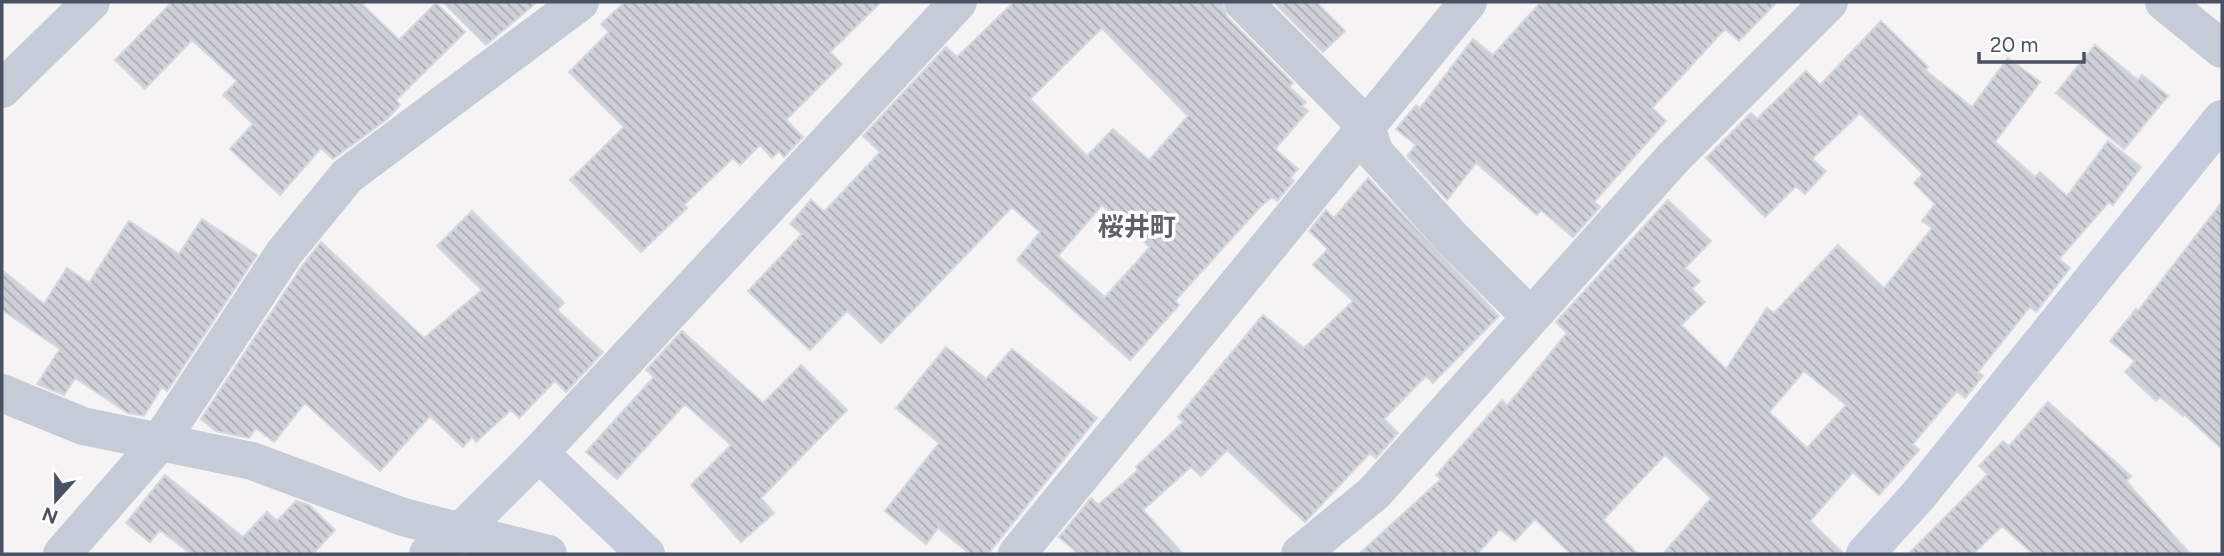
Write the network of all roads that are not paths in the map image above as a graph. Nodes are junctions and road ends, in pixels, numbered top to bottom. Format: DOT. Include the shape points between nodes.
graph roads {
  1 [pos="91,2"];
  2 [pos="580,2"];
  3 [pos="958,2"];
  4 [pos="1243,2"];
  5 [pos="1468,2"];
  6 [pos="1829,2"];
  7 [pos="2164,2"];
  8 [pos="2222,49"];
  9 [pos="2,89"];
  10 [pos="2222,119"];
  11 [pos="1364,125"];
  12 [pos="1531,317"];
  13 [pos="2,393"];
  14 [pos="159,443"];
  15 [pos="539,453"];
  16 [pos="462,530"];
  17 [pos="62,554"];
  18 [pos="428,554"];
  19 [pos="548,554"];
  20 [pos="646,554"];
  21 [pos="1017,554"];
  22 [pos="1300,554"];
  23 [pos="1865,554"];
  1 -- 9 [label="street"];
  2 -- 14 [label="street" via="347,176 284,253"];
  3 -- 15 [label="street"];
  4 -- 11 [label="street"];
  5 -- 11 [label="street"];
  6 -- 12 [label="street" via="1673,158"];
  7 -- 8 [label="street"];
  10 -- 23 [label="street" via="1917,498"];
  11 -- 12 [label="street" via="1376,153"];
  11 -- 21 [label="street"];
  12 -- 22 [label="street" via="1374,493"];
  13 -- 14 [label="street" via="83,426"];
  14 -- 16 [label="street" via="252,461 403,517"];
  14 -- 17 [label="street"];
  15 -- 16 [label="street"];
  15 -- 20 [label="street"];
  16 -- 18 [label="street"];
  16 -- 19 [label="street"];
}
